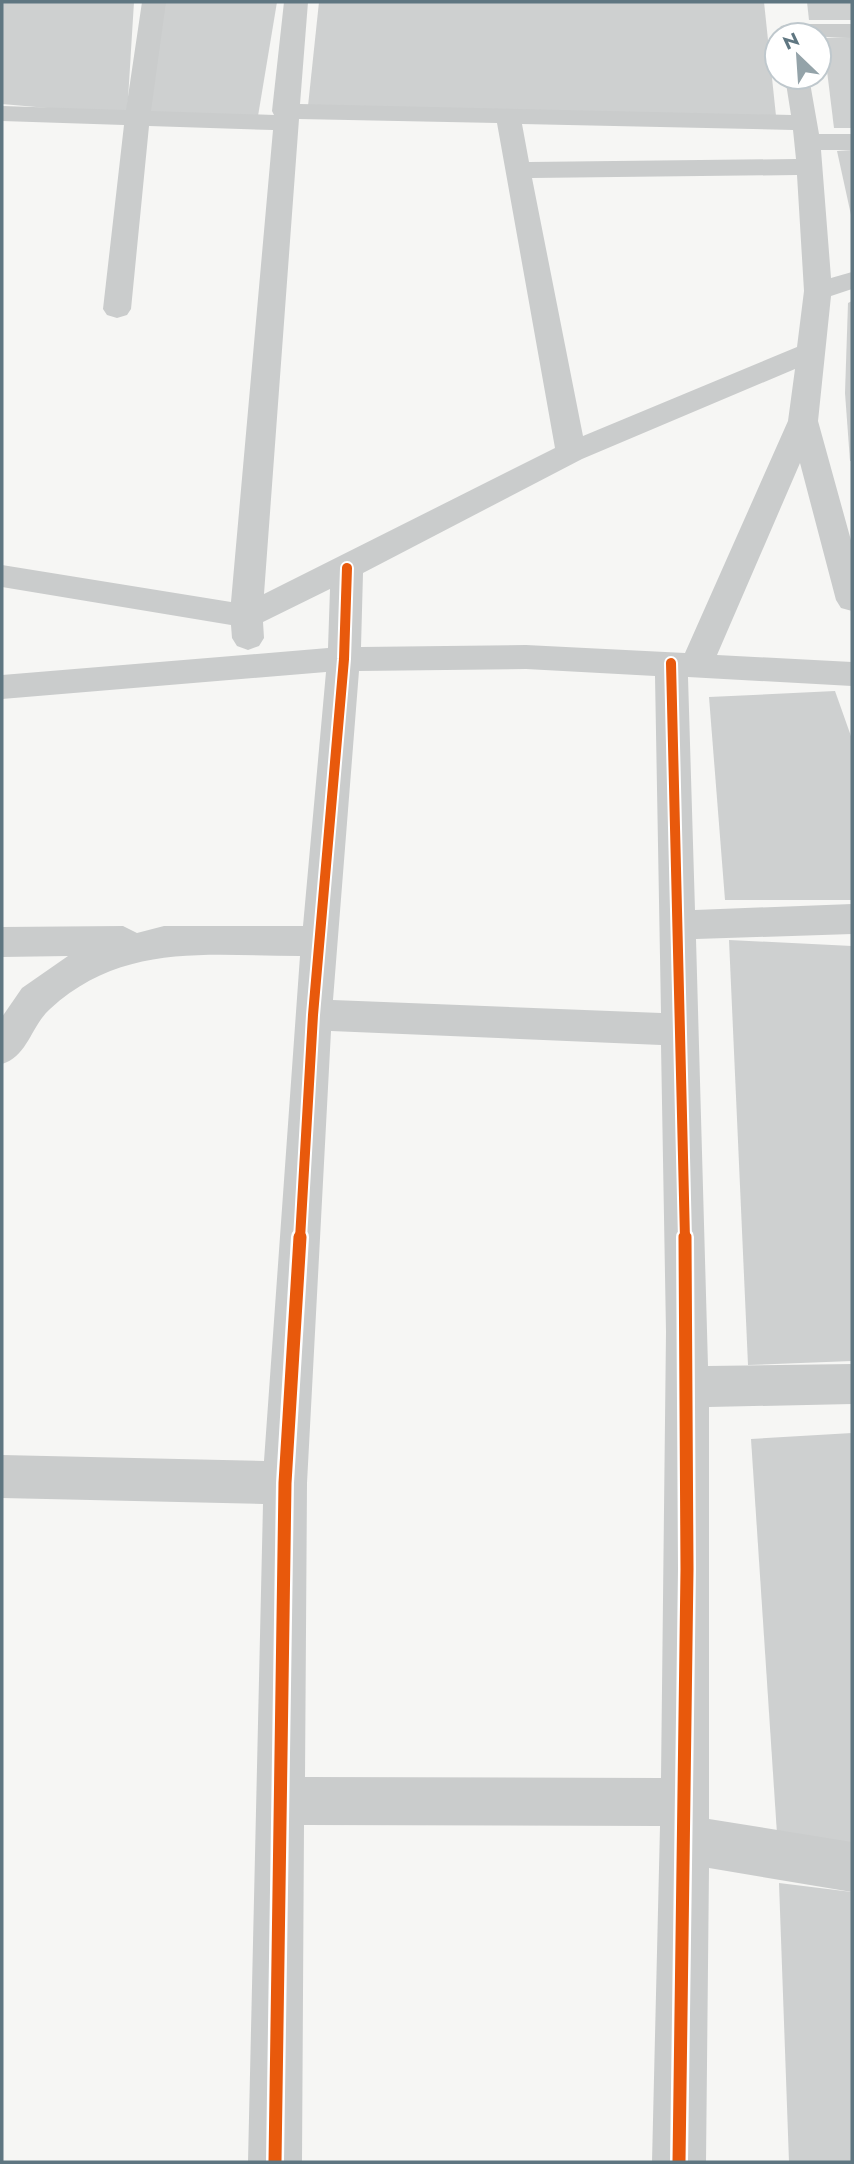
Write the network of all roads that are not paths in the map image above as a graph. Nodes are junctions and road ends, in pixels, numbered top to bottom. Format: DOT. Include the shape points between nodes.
graph roads {
  1 [pos="154,2"];
  2 [pos="296,2"];
  3 [pos="833,30"];
  4 [pos="852,31"];
  5 [pos="799,91"];
  6 [pos="2,114"];
  7 [pos="285,117"];
  8 [pos="508,117"];
  9 [pos="136,120"];
  10 [pos="852,142"];
  11 [pos="807,144"];
  12 [pos="518,170"];
  13 [pos="852,280"];
  14 [pos="818,291"];
  15 [pos="117,309"];
  16 [pos="812,351"];
  17 [pos="803,421"];
  18 [pos="571,452"];
  19 [pos="347,568"];
  20 [pos="2,576"];
  21 [pos="852,600"];
  22 [pos="246,615"];
  23 [pos="344,659"];
  24 [pos="684,664"];
  25 [pos="250,666"];
  26 [pos="852,674"];
  27 [pos="2,687"];
  28 [pos="852,919"];
  29 [pos="676,925"];
  30 [pos="164,941"];
  31 [pos="2,942"];
  32 [pos="318,942"];
  33 [pos="313,1014"];
  34 [pos="678,1030"];
  35 [pos="2,1048"];
  36 [pos="852,1384"];
  37 [pos="686,1387"];
  38 [pos="2,1477"];
  39 [pos="285,1483"];
  40 [pos="282,1801"];
  41 [pos="684,1821"];
  42 [pos="852,1867"];
  43 [pos="275,2162"];
  44 [pos="679,2162"];
  1 -- 9 [label="street"];
  2 -- 7 [label="street"];
  3 -- 4 [label="street"];
  5 -- 11 [label="street"];
  6 -- 9 [label="street"];
  7 -- 8 [label="street"];
  7 -- 9 [label="street"];
  7 -- 22 [label="street"];
  8 -- 11 [label="street"];
  8 -- 12 [label="street"];
  9 -- 15 [label="street"];
  10 -- 11 [label="street"];
  11 -- 12 [label="street"];
  11 -- 14 [label="street"];
  12 -- 18 [label="street"];
  13 -- 14 [label="street"];
  14 -- 16 [label="street"];
  16 -- 17 [label="street"];
  16 -- 18 [label="street"];
  17 -- 21 [label="street"];
  17 -- 24 [label="street"];
  18 -- 19 [label="street"];
  19 -- 22 [label="street"];
  19 -- 23 [label="street"];
  20 -- 22 [label="street"];
  22 -- 25 [label="street"];
  23 -- 24 [label="street" via="526,657"];
  23 -- 25 [label="street"];
  23 -- 32 [label="street"];
  24 -- 26 [label="street"];
  24 -- 29 [label="street"];
  25 -- 27 [label="street"];
  28 -- 29 [label="street"];
  29 -- 34 [label="street"];
  30 -- 31 [label="street"];
  30 -- 32 [label="street"];
  30 -- 35 [label="street" via="93,959 35,999"];
  32 -- 33 [label="street"];
  33 -- 34 [label="street"];
  33 -- 39 [label="street"];
  34 -- 37 [label="street"];
  36 -- 37 [label="street"];
  37 -- 41 [label="street"];
  38 -- 39 [label="street"];
  39 -- 40 [label="street"];
  40 -- 41 [label="street"];
  40 -- 43 [label="street"];
  41 -- 42 [label="street"];
  41 -- 44 [label="street"];
}
